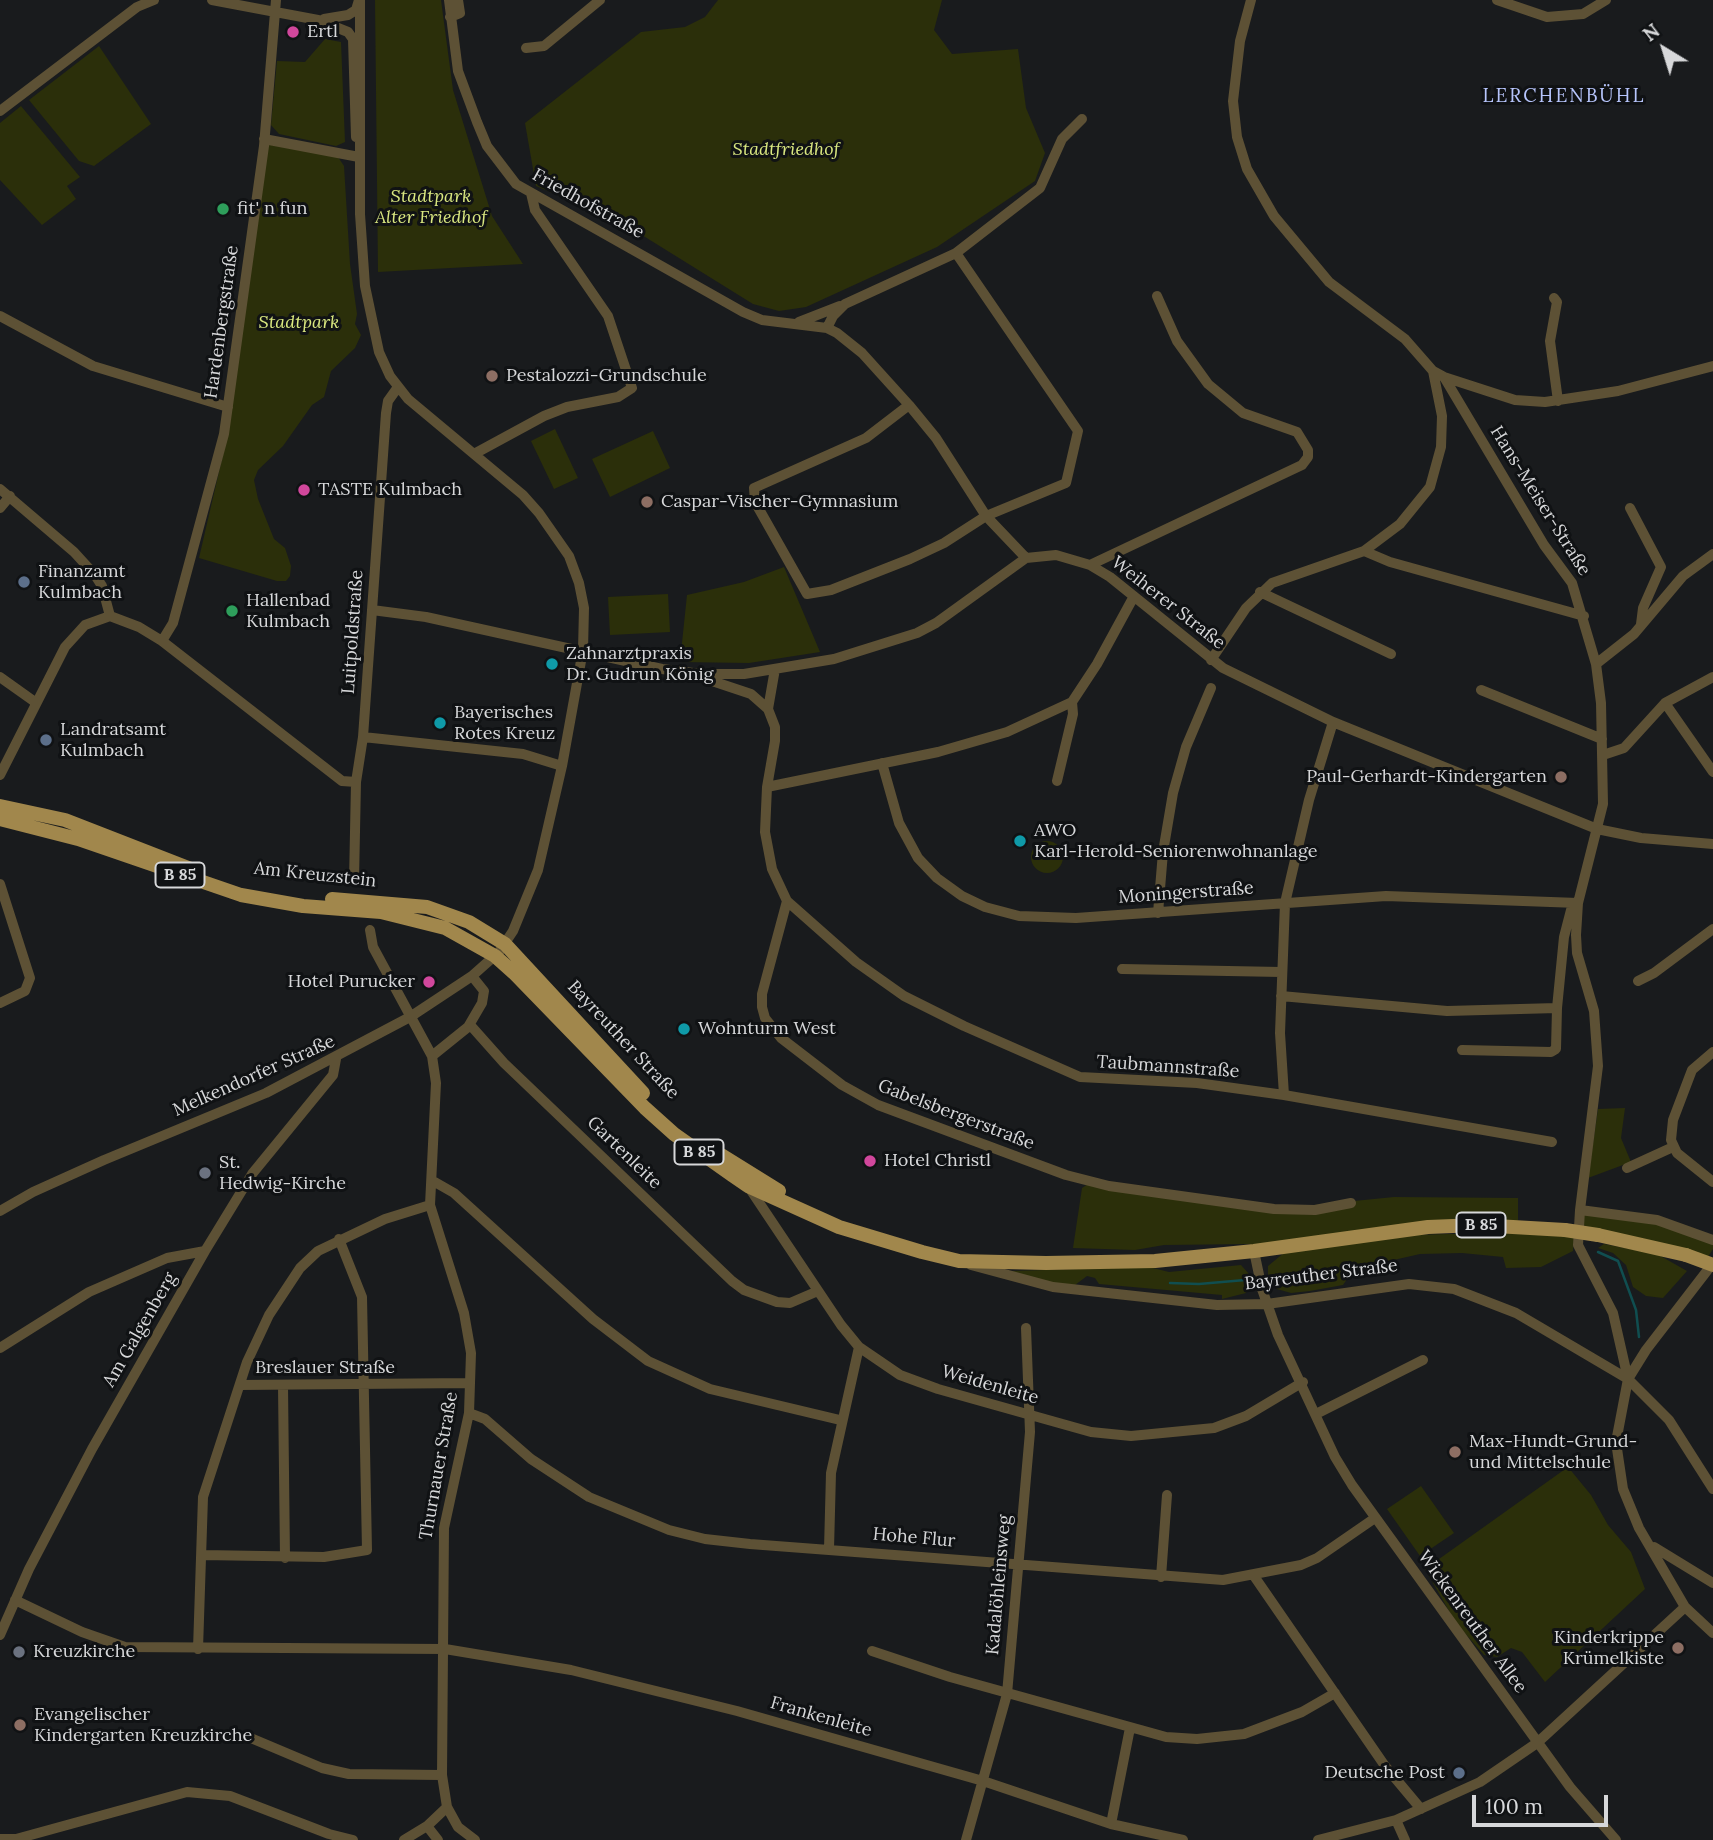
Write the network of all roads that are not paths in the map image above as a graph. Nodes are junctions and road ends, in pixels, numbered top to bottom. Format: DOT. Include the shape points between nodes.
graph roads {
  1 [pos="154,0"];
  2 [pos="212,0"];
  3 [pos="276,0"];
  4 [pos="360,0"];
  5 [pos="449,0"];
  6 [pos="458,0"];
  7 [pos="600,0"];
  8 [pos="1251,0"];
  9 [pos="1497,0"];
  10 [pos="1606,0"];
  11 [pos="274,13"];
  12 [pos="450,17"];
  13 [pos="318,20"];
  14 [pos="526,48"];
  15 [pos="0,111"];
  16 [pos="1082,118"];
  17 [pos="264,139"];
  18 [pos="359,157"];
  19 [pos="531,193"];
  20 [pos="956,253"];
  21 [pos="1157,296"];
  22 [pos="1554,298"];
  23 [pos="845,304"];
  24 [pos="0,316"];
  25 [pos="788,324"];
  26 [pos="827,328"];
  27 [pos="1713,366"];
  28 [pos="1433,371"];
  29 [pos="1444,377"];
  30 [pos="398,387"];
  31 [pos="1558,401"];
  32 [pos="909,405"];
  33 [pos="228,407"];
  34 [pos="474,454"];
  35 [pos="5,492"];
  36 [pos="0,508"];
  37 [pos="1630,508"];
  38 [pos="986,516"];
  39 [pos="1364,551"];
  40 [pos="1713,554"];
  41 [pos="1026,558"];
  42 [pos="1090,565"];
  43 [pos="1260,592"];
  44 [pos="1133,598"];
  45 [pos="372,610"];
  46 [pos="110,616"];
  47 [pos="1584,617"];
  48 [pos="1641,624"];
  49 [pos="162,641"];
  50 [pos="583,650"];
  51 [pos="1391,654"];
  52 [pos="1211,660"];
  53 [pos="1596,664"];
  54 [pos="775,669"];
  55 [pos="688,672"];
  56 [pos="0,677"];
  57 [pos="1713,677"];
  58 [pos="1211,688"];
  59 [pos="1480,690"];
  60 [pos="35,702"];
  61 [pos="1072,702"];
  62 [pos="1665,702"];
  63 [pos="768,709"];
  64 [pos="1333,722"];
  65 [pos="363,737"];
  66 [pos="1602,739"];
  67 [pos="1603,755"];
  68 [pos="3,762"];
  69 [pos="882,763"];
  70 [pos="562,766"];
  71 [pos="1713,772"];
  72 [pos="0,775"];
  73 [pos="1057,781"];
  74 [pos="356,782"];
  75 [pos="767,787"];
  76 [pos="0,806"];
  77 [pos="0,819"];
  78 [pos="1597,829"];
  79 [pos="1713,844"];
  80 [pos="354,881"];
  81 [pos="0,884"];
  82 [pos="787,901"];
  83 [pos="1284,903"];
  84 [pos="1578,904"];
  85 [pos="1158,913"];
  86 [pos="1713,929"];
  87 [pos="370,930"];
  88 [pos="505,944"];
  89 [pos="495,956"];
  90 [pos="1122,970"];
  91 [pos="1281,972"];
  92 [pos="472,976"];
  93 [pos="1638,981"];
  94 [pos="1281,996"];
  95 [pos="0,1003"];
  96 [pos="1557,1008"];
  97 [pos="410,1017"];
  98 [pos="468,1027"];
  99 [pos="1462,1050"];
  100 [pos="1713,1052"];
  101 [pos="432,1056"];
  102 [pos="336,1059"];
  103 [pos="1284,1095"];
  104 [pos="1552,1142"];
  105 [pos="1673,1147"];
  106 [pos="1627,1168"];
  107 [pos="433,1181"];
  108 [pos="1713,1182"];
  109 [pos="748,1186"];
  110 [pos="1351,1203"];
  111 [pos="430,1205"];
  112 [pos="1580,1210"];
  113 [pos="0,1211"];
  114 [pos="340,1239"];
  115 [pos="1713,1240"];
  116 [pos="205,1251"];
  117 [pos="1254,1251"];
  118 [pos="959,1261"];
  119 [pos="992,1261"];
  120 [pos="1713,1264"];
  121 [pos="818,1291"];
  122 [pos="1266,1304"];
  123 [pos="1026,1328"];
  124 [pos="859,1347"];
  125 [pos="0,1348"];
  126 [pos="1423,1360"];
  127 [pos="1628,1379"];
  128 [pos="1303,1382"];
  129 [pos="471,1383"];
  130 [pos="240,1385"];
  131 [pos="366,1385"];
  132 [pos="283,1386"];
  133 [pos="470,1413"];
  134 [pos="1030,1414"];
  135 [pos="1316,1414"];
  136 [pos="840,1420"];
  137 [pos="1713,1489"];
  138 [pos="1167,1495"];
  139 [pos="1375,1518"];
  140 [pos="1644,1537"];
  141 [pos="829,1549"];
  142 [pos="202,1555"];
  143 [pos="285,1558"];
  144 [pos="1018,1563"];
  145 [pos="1254,1576"];
  146 [pos="1161,1577"];
  147 [pos="1713,1583"];
  148 [pos="15,1600"];
  149 [pos="1685,1607"];
  150 [pos="1713,1633"];
  151 [pos="0,1635"];
  152 [pos="198,1649"];
  153 [pos="445,1649"];
  154 [pos="872,1651"];
  155 [pos="1335,1693"];
  156 [pos="1007,1694"];
  157 [pos="1130,1728"];
  158 [pos="246,1736"];
  159 [pos="1537,1743"];
  160 [pos="442,1775"];
  161 [pos="983,1781"];
  162 [pos="447,1807"];
  163 [pos="1421,1809"];
  164 [pos="1396,1820"];
  165 [pos="1114,1825"];
  166 [pos="427,1826"];
  167 [pos="0,1839"];
  168 [pos="354,1840"];
  169 [pos="404,1840"];
  170 [pos="438,1840"];
  171 [pos="475,1840"];
  172 [pos="966,1840"];
  173 [pos="1115,1840"];
  174 [pos="1183,1840"];
  175 [pos="1318,1840"];
  176 [pos="1405,1840"];
  177 [pos="1616,1840"];
  1 -- 15 [label="street" via="116,23"];
  2 -- 11 [label="street"];
  3 -- 11 [label="street, Hardenbergstraße"];
  4 -- 13 [label="street" via="348,15"];
  4 -- 18 [label="street"];
  5 -- 12 [label="street, Friedhofstraße"];
  6 -- 12 [label="street" via="460,13"];
  7 -- 14 [label="street" via="544,46"];
  8 -- 28 [label="street" via="1240,41 1233,101 1237,137 1255,187 1291,239 1329,282 1405,340"];
  9 -- 10 [label="street" via="1547,18 1583,14"];
  11 -- 13 [label="street"];
  11 -- 17 [label="street, Hardenbergstraße"];
  12 -- 19 [label="street, Friedhofstraße" via="458,71 487,146 516,184"];
  13 -- 18 [label="street" via="352,39"];
  16 -- 20 [label="street" via="1062,139 1040,188"];
  17 -- 18 [label="street"];
  17 -- 33 [label="street, Hardenbergstraße"];
  18 -- 30 [label="street, Melkendorfer Straße" via="369,312 379,352"];
  19 -- 25 [label="street, Friedhofstraße" via="743,312"];
  19 -- 34 [label="street" via="535,210 608,316 631,382 627,393 544,416"];
  20 -- 23 [label="street"];
  20 -- 38 [label="street" via="1078,431 1066,484"];
  21 -- 42 [label="street" via="1177,341 1208,384 1243,412 1297,432 1308,457 1302,465"];
  22 -- 31 [label="street" via="1550,341"];
  23 -- 25 [label="street"];
  23 -- 26 [label="street"];
  24 -- 33 [label="street" via="93,366"];
  25 -- 26 [label="street, Friedhofstraße"];
  26 -- 32 [label="street" via="862,353"];
  27 -- 31 [label="street"];
  28 -- 29 [label="street"];
  28 -- 39 [label="street" via="1442,416 1441,447 1430,487 1400,524"];
  29 -- 31 [label="street" via="1515,400"];
  29 -- 47 [label="street, Hans-Meiser-Straße" via="1544,545 1572,583"];
  30 -- 34 [label="street, Melkendorfer Straße"];
  30 -- 45 [label="street, Luitpoldstraße" via="386,412"];
  32 -- 38 [label="street"];
  32 -- 38 [label="street" via="857,443 754,488 755,502 807,594 831,590 910,559"];
  33 -- 49 [label="street, Hardenbergstraße" via="173,624"];
  34 -- 50 [label="street, Melkendorfer Straße" via="523,495 569,556 584,608"];
  35 -- 36 [label="street"];
  35 -- 46 [label="street" via="95,575"];
  37 -- 48 [label="street" via="1661,567"];
  38 -- 41 [label="street"];
  39 -- 43 [label="street" via="1284,577"];
  39 -- 47 [label="street"];
  40 -- 48 [label="street" via="1683,576"];
  41 -- 42 [label="street, Weiherer Straße" via="1056,555"];
  41 -- 54 [label="street" via="917,633 834,659"];
  42 -- 44 [label="street, Weiherer Straße"];
  43 -- 51 [label="street"];
  43 -- 52 [label="street"];
  44 -- 52 [label="street, Weiherer Straße"];
  44 -- 61 [label="street"];
  45 -- 50 [label="street"];
  45 -- 65 [label="street, Luitpoldstraße"];
  46 -- 49 [label="street"];
  46 -- 60 [label="street" via="85,625 74,635"];
  47 -- 53 [label="street, Hans-Meiser-Straße"];
  48 -- 53 [label="street"];
  49 -- 74 [label="street" via="342,781"];
  50 -- 55 [label="street"];
  50 -- 70 [label="street, Melkendorfer Straße"];
  52 -- 64 [label="street, Weiherer Straße"];
  53 -- 66 [label="street, Hans-Meiser-Straße"];
  54 -- 55 [label="street" via="744,674"];
  54 -- 63 [label="street"];
  55 -- 63 [label="street" via="751,694"];
  56 -- 60 [label="street"];
  57 -- 62 [label="street"];
  58 -- 85 [label="street" via="1186,747 1167,820"];
  59 -- 66 [label="street"];
  60 -- 68 [label="street"];
  61 -- 69 [label="street" via="1007,732"];
  61 -- 73 [label="street"];
  62 -- 67 [label="street" via="1624,748"];
  62 -- 71 [label="street"];
  63 -- 75 [label="street" via="775,741"];
  64 -- 78 [label="street, Weiherer Straße"];
  64 -- 83 [label="street"];
  65 -- 70 [label="street" via="523,754"];
  65 -- 74 [label="street, Luitpoldstraße"];
  66 -- 67 [label="street, Hans-Meiser-Straße"];
  67 -- 78 [label="street, Hans-Meiser-Straße" via="1603,804"];
  68 -- 72 [label="street"];
  69 -- 75 [label="street"];
  69 -- 85 [label="street, Moningerstraße" via="906,838 937,878 962,896 1019,916"];
  70 -- 88 [label="street, Melkendorfer Straße" via="538,870"];
  74 -- 80 [label="street, Luitpoldstraße"];
  75 -- 82 [label="street" via="767,851"];
  76 -- 88 [label="main road, Am Kreuzstein / B 85" via="65,821 246,887 277,894 427,907 469,922"];
  77 -- 89 [label="main road, Am Kreuzstein / B 85" via="78,839 241,895 428,922"];
  78 -- 79 [label="street, Weiherer Straße"];
  78 -- 84 [label="street, Hans-Meiser-Straße"];
  81 -- 95 [label="street" via="30,978 25,991"];
  82 -- 103 [label="street, Taubmannstraße" via="856,962 904,996 1080,1077 1197,1083"];
  82 -- 110 [label="street, Gabelsbergerstraße" via="762,994 765,1018 780,1038 811,1062 878,1105 1042,1167 1110,1186 1298,1210"];
  83 -- 84 [label="street, Moningerstraße" via="1398,896"];
  83 -- 85 [label="street, Moningerstraße"];
  83 -- 91 [label="street"];
  84 -- 96 [label="street" via="1571,910 1564,937"];
  84 -- 112 [label="street" via="1577,953 1594,1011 1598,1066"];
  86 -- 93 [label="street"];
  87 -- 97 [label="street" via="373,947"];
  88 -- 89 [label="street, Melkendorfer Straße"];
  88 -- 119 [label="main road, Bayreuther Straße / B 85" via="652,1102 738,1167 847,1221"];
  89 -- 92 [label="street, Melkendorfer Straße"];
  89 -- 109 [label="main road, Bayreuther Straße / B 85" via="645,1108"];
  90 -- 91 [label="street"];
  91 -- 94 [label="street"];
  92 -- 97 [label="street, Melkendorfer Straße"];
  92 -- 98 [label="street" via="484,991"];
  94 -- 96 [label="street" via="1447,1011"];
  94 -- 103 [label="street"];
  96 -- 99 [label="street" via="1556,1049 1551,1052"];
  97 -- 101 [label="street, Thurnauer Straße"];
  97 -- 102 [label="street, Melkendorfer Straße"];
  98 -- 101 [label="street"];
  98 -- 121 [label="street, Gartenleite" via="732,1281 777,1302 790,1303"];
  100 -- 105 [label="street" via="1692,1070 1673,1120"];
  101 -- 107 [label="street, Thurnauer Straße" via="436,1083"];
  102 -- 113 [label="street, Melkendorfer Straße" via="33,1192"];
  102 -- 116 [label="street, Am Galgenberg" via="333,1075 252,1174"];
  103 -- 104 [label="street, Taubmannstraße"];
  105 -- 106 [label="street"];
  105 -- 108 [label="street"];
  107 -- 111 [label="street, Thurnauer Straße"];
  107 -- 136 [label="street" via="454,1193 602,1327 648,1360 710,1389"];
  109 -- 118 [label="main road, Bayreuther Straße / B 85" via="839,1227"];
  109 -- 121 [label="street, Weidenleite"];
  111 -- 114 [label="street"];
  111 -- 129 [label="street, Thurnauer Straße" via="468,1334"];
  112 -- 115 [label="street" via="1657,1220"];
  112 -- 127 [label="street" via="1578,1245 1612,1313"];
  114 -- 130 [label="street" via="318,1251 286,1287"];
  114 -- 131 [label="street" via="362,1297"];
  116 -- 125 [label="street" via="167,1258 89,1292"];
  116 -- 148 [label="street, Am Galgenberg" via="92,1449"];
  117 -- 119 [label="main road, Bayreuther Straße / B 85" via="1155,1261"];
  117 -- 120 [label="main road, Bayreuther Straße / B 85, bridge" via="1428,1227 1478,1225 1598,1235"];
  117 -- 122 [label="street, Wickenreuther Allee"];
  118 -- 119 [label="main road, Bayreuther Straße / B 85"];
  118 -- 122 [label="street, Bayreuther Straße" via="1012,1278 1086,1290 1172,1302"];
  120 -- 127 [label="street"];
  121 -- 124 [label="street, Weidenleite"];
  122 -- 127 [label="street, Bayreuther Straße" via="1409,1284 1454,1289 1516,1313"];
  122 -- 128 [label="street, Wickenreuther Allee"];
  123 -- 134 [label="street, Kadalöhleinsweg"];
  124 -- 134 [label="street, Weidenleite" via="900,1375"];
  124 -- 136 [label="street"];
  126 -- 135 [label="street"];
  127 -- 137 [label="street, Bayreuther Straße" via="1669,1420"];
  127 -- 140 [label="street" via="1616,1432 1617,1462 1623,1489"];
  128 -- 134 [label="street, Weidenleite" via="1246,1416 1214,1428 1168,1435 1091,1432"];
  128 -- 135 [label="street, Wickenreuther Allee"];
  129 -- 131 [label="street, Breslauer Straße"];
  129 -- 133 [label="street, Thurnauer Straße"];
  130 -- 132 [label="street, Breslauer Straße"];
  130 -- 142 [label="street, Breslauer Straße" via="203,1497"];
  131 -- 132 [label="street, Breslauer Straße"];
  131 -- 143 [label="street" via="366,1550"];
  132 -- 143 [label="street"];
  133 -- 141 [label="street, Hohe Flur" via="485,1419 557,1477 632,1516 705,1539"];
  133 -- 153 [label="street, Thurnauer Straße" via="444,1528"];
  134 -- 144 [label="street, Kadalöhleinsweg"];
  135 -- 139 [label="street, Wickenreuther Allee" via="1335,1457"];
  136 -- 141 [label="street" via="831,1473"];
  138 -- 146 [label="street"];
  139 -- 145 [label="street, Hohe Flur" via="1317,1558"];
  139 -- 159 [label="street, Wickenreuther Allee"];
  140 -- 147 [label="street" via="1658,1552"];
  140 -- 149 [label="street"];
  141 -- 144 [label="street, Hohe Flur"];
  142 -- 143 [label="street"];
  142 -- 152 [label="street, Breslauer Straße"];
  144 -- 146 [label="street, Hohe Flur"];
  144 -- 156 [label="street, Kadalöhleinsweg"];
  145 -- 146 [label="street, Hohe Flur" via="1223,1580"];
  145 -- 155 [label="street"];
  148 -- 151 [label="street, Am Galgenberg"];
  148 -- 152 [label="street, Frankenleite" via="125,1647"];
  149 -- 150 [label="street"];
  149 -- 159 [label="street"];
  152 -- 153 [label="street, Frankenleite"];
  153 -- 160 [label="street, Thurnauer Straße"];
  153 -- 161 [label="street, Frankenleite" via="621,1682"];
  154 -- 156 [label="street"];
  155 -- 157 [label="street" via="1302,1712 1244,1734 1197,1739"];
  155 -- 163 [label="street"];
  156 -- 157 [label="street"];
  156 -- 161 [label="street, Kadalöhleinsweg"];
  157 -- 165 [label="street"];
  158 -- 160 [label="street" via="349,1774"];
  159 -- 163 [label="street" via="1480,1782"];
  159 -- 177 [label="street, Wickenreuther Allee"];
  160 -- 162 [label="street, Thurnauer Straße"];
  161 -- 165 [label="street, Frankenleite"];
  161 -- 172 [label="street, Kadalöhleinsweg"];
  162 -- 166 [label="street"];
  162 -- 171 [label="street" via="458,1827"];
  163 -- 164 [label="street"];
  164 -- 175 [label="street"];
  164 -- 176 [label="street"];
  165 -- 173 [label="street"];
  165 -- 174 [label="street, Frankenleite"];
  166 -- 169 [label="street"];
  166 -- 170 [label="street"];
  167 -- 168 [label="street" via="29,1836 150,1800 210,1792 256,1803"];
}
